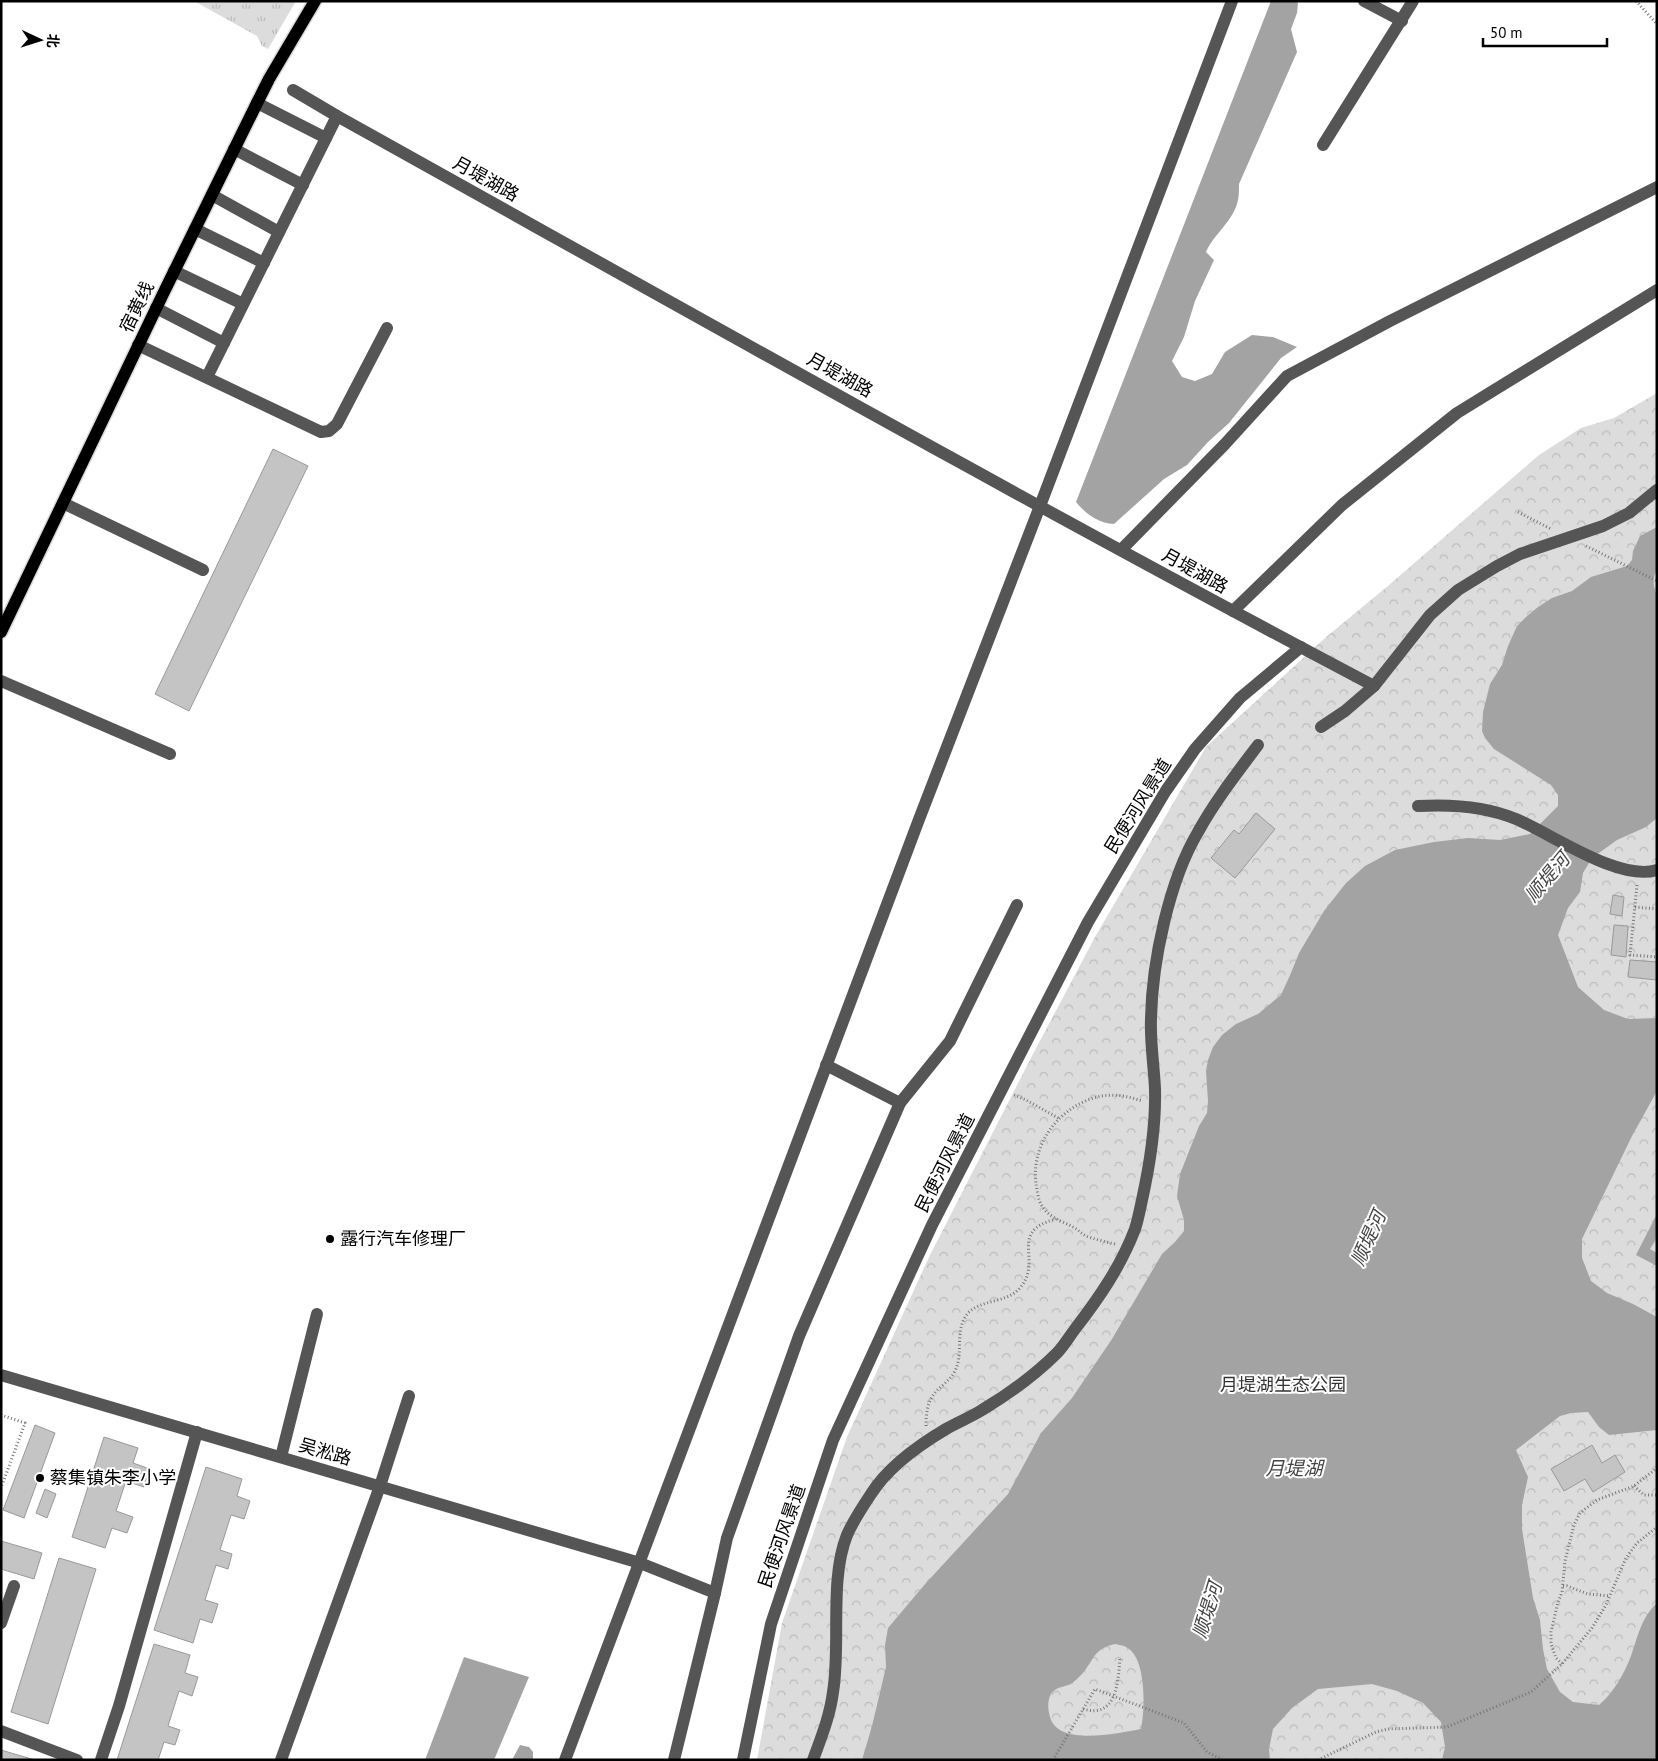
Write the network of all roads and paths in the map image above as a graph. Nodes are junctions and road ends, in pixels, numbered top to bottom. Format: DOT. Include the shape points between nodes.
graph roads {
  1 [pos="315,1"];
  2 [pos="1232,1"];
  3 [pos="1364,1"];
  4 [pos="1413,1"];
  5 [pos="1636,1"];
  6 [pos="1402,21"];
  7 [pos="1657,24"];
  8 [pos="293,90"];
  9 [pos="257,103"];
  10 [pos="337,116"];
  11 [pos="326,138"];
  12 [pos="1323,145"];
  13 [pos="234,149"];
  14 [pos="303,185"];
  15 [pos="1657,187"];
  16 [pos="212,195"];
  17 [pos="195,229"];
  18 [pos="279,232"];
  19 [pos="264,263"];
  20 [pos="174,271"];
  21 [pos="1657,290"];
  22 [pos="243,304"];
  23 [pos="156,308"];
  24 [pos="386,328"];
  25 [pos="224,343"];
  26 [pos="138,345"];
  27 [pos="207,377"];
  28 [pos="1657,490"];
  29 [pos="63,503"];
  30 [pos="1040,506"];
  31 [pos="1121,550"];
  32 [pos="1608,556"];
  33 [pos="203,570"];
  34 [pos="1657,581"];
  35 [pos="1233,611"];
  36 [pos="1,632"];
  37 [pos="1301,647"];
  38 [pos="1,681"];
  39 [pos="1374,686"];
  40 [pos="1321,727"];
  41 [pos="1258,745"];
  42 [pos="170,754"];
  43 [pos="1418,806"];
  44 [pos="1657,870"];
  45 [pos="1638,872"];
  46 [pos="1017,905"];
  47 [pos="1635,907"];
  48 [pos="1657,909"];
  49 [pos="1657,957"];
  50 [pos="826,1065"];
  51 [pos="1002,1090"];
  52 [pos="900,1103"];
  53 [pos="1154,1106"];
  54 [pos="1060,1119"];
  55 [pos="1056,1219"];
  56 [pos="1127,1247"];
  57 [pos="316,1314"];
  58 [pos="1,1375"];
  59 [pos="409,1396"];
  60 [pos="1,1415"];
  61 [pos="196,1432"];
  62 [pos="927,1442"];
  63 [pos="281,1457"];
  64 [pos="1657,1468"];
  65 [pos="380,1486"];
  66 [pos="1634,1486"];
  67 [pos="1,1488"];
  68 [pos="1657,1495"];
  69 [pos="1657,1527"];
  70 [pos="640,1563"];
  71 [pos="14,1586"];
  72 [pos="1563,1586"];
  73 [pos="716,1593"];
  74 [pos="1610,1596"];
  75 [pos="1,1623"];
  76 [pos="1120,1658"];
  77 [pos="1560,1666"];
  78 [pos="1113,1696"];
  79 [pos="1083,1709"];
  80 [pos="1,1731"];
  81 [pos="77,1760"];
  82 [pos="101,1760"];
  83 [pos="281,1760"];
  84 [pos="565,1760"];
  85 [pos="674,1760"];
  86 [pos="742,1760"];
  87 [pos="812,1760"];
  88 [pos="1053,1760"];
  89 [pos="1223,1760"];
  90 [pos="1318,1760"];
  1 -- 9 [label="main road, 宿黄线"];
  2 -- 30 [label="street"];
  3 -- 6 [label="street"];
  4 -- 6 [label="street"];
  5 -- 7 [label="path"];
  6 -- 12 [label="street"];
  8 -- 10 [label="street, 月堤湖路"];
  9 -- 11 [label="street"];
  9 -- 13 [label="main road, 宿黄线"];
  10 -- 11 [label="street"];
  10 -- 30 [label="street, 月堤湖路"];
  11 -- 14 [label="street"];
  13 -- 14 [label="street"];
  13 -- 16 [label="main road, 宿黄线"];
  14 -- 18 [label="street"];
  15 -- 31 [label="street" via="1287,376"];
  16 -- 17 [label="main road, 宿黄线"];
  16 -- 18 [label="street"];
  17 -- 19 [label="street"];
  17 -- 20 [label="main road, 宿黄线"];
  18 -- 19 [label="street"];
  19 -- 22 [label="street"];
  20 -- 22 [label="street"];
  20 -- 23 [label="main road, 宿黄线"];
  21 -- 35 [label="street" via="1457,413 1342,505"];
  22 -- 25 [label="street"];
  23 -- 25 [label="street"];
  23 -- 26 [label="main road, 宿黄线"];
  24 -- 27 [label="street" via="337,424 329,431 320,432"];
  25 -- 27 [label="street"];
  26 -- 27 [label="street"];
  26 -- 29 [label="main road, 宿黄线"];
  28 -- 39 [label="street" via="1629,513 1603,526 1520,554 1458,590 1430,615"];
  29 -- 33 [label="street"];
  29 -- 36 [label="main road, 宿黄线"];
  30 -- 31 [label="street, 月堤湖路"];
  30 -- 50 [label="street"];
  31 -- 35 [label="street, 月堤湖路"];
  32 -- 34 [label="path"];
  35 -- 37 [label="street, 月堤湖路"];
  37 -- 39 [label="street, 月堤湖路"];
  37 -- 51 [label="street, 民便河风景道" via="1240,698 1195,749 1170,785 1088,922"];
  38 -- 42 [label="street"];
  39 -- 40 [label="street"];
  41 -- 53 [label="street" via="1196,834 1175,884 1153,984 1150,1020"];
  43 -- 45 [label="street" via="1486,809 1515,819 1604,863"];
  44 -- 45 [label="street"];
  45 -- 47 [label="path"];
  46 -- 52 [label="street" via="950,1041"];
  47 -- 48 [label="path"];
  47 -- 49 [label="path" via="1630,955"];
  50 -- 52 [label="street"];
  50 -- 70 [label="street"];
  51 -- 54 [label="path"];
  51 -- 86 [label="street, 民便河风景道" via="932,1225 833,1440 771,1624"];
  52 -- 73 [label="street" via="798,1336 727,1538"];
  53 -- 54 [label="path" via="1114,1095 1098,1097 1076,1105"];
  53 -- 56 [label="street" via="1147,1174 1136,1227"];
  54 -- 55 [label="path" via="1041,1144 1035,1174 1042,1206"];
  55 -- 56 [label="path" via="1090,1238"];
  55 -- 62 [label="path" via="1042,1222 1030,1234 1029,1265 1019,1289 975,1307 967,1314 961,1326 955,1371 928,1403"];
  56 -- 62 [label="street" via="1098,1301 1057,1353 1018,1386"];
  57 -- 63 [label="street"];
  58 -- 61 [label="street, 吴淞路"];
  59 -- 65 [label="street"];
  60 -- 67 [label="path" via="25,1423"];
  61 -- 63 [label="street, 吴淞路"];
  61 -- 82 [label="street"];
  62 -- 87 [label="street" via="891,1470 872,1492 847,1535 839,1569 833,1694"];
  63 -- 65 [label="street, 吴淞路"];
  64 -- 66 [label="path"];
  65 -- 70 [label="street, 吴淞路"];
  65 -- 83 [label="street"];
  66 -- 68 [label="path" via="1644,1495"];
  66 -- 72 [label="path" via="1597,1500 1580,1513 1569,1540"];
  69 -- 74 [label="path" via="1637,1543 1626,1558"];
  70 -- 73 [label="street, 吴淞路"];
  70 -- 84 [label="street"];
  71 -- 75 [label="street"];
  72 -- 74 [label="path" via="1588,1594"];
  72 -- 77 [label="path" via="1551,1632 1551,1644"];
  73 -- 85 [label="street"];
  74 -- 77 [label="path" via="1592,1628"];
  76 -- 78 [label="path"];
  77 -- 90 [label="path" via="1531,1692 1447,1727 1388,1729"];
  78 -- 79 [label="path" via="1106,1709"];
  78 -- 79 [label="path" via="1096,1689"];
  78 -- 89 [label="path" via="1184,1723 1207,1752"];
  79 -- 88 [label="path"];
  80 -- 81 [label="street"];
}
